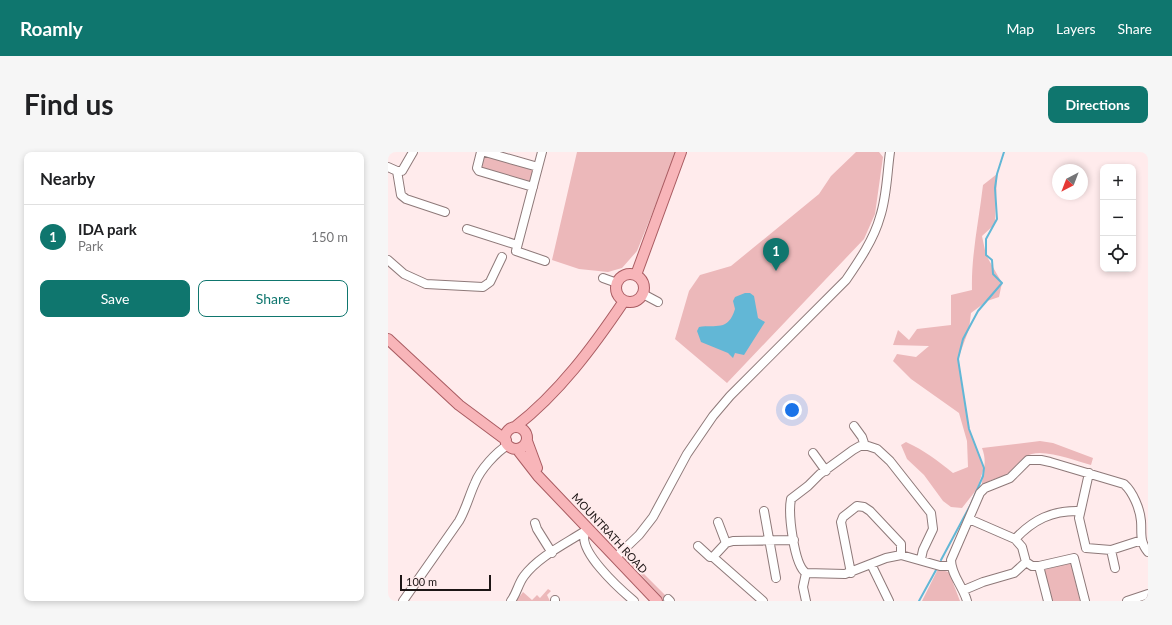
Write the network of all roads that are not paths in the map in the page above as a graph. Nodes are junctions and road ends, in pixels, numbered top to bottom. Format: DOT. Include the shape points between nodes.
graph roads {
  1 [pos="413,152"];
  2 [pos="482,152"];
  3 [pos="486,152"];
  4 [pos="542,152"];
  5 [pos="681,152"];
  6 [pos="890,152"];
  7 [pos="388,167"];
  8 [pos="538,167"];
  9 [pos="397,171"];
  10 [pos="534,187"];
  11 [pos="445,212"];
  12 [pos="467,229"];
  13 [pos="517,245"];
  14 [pos="502,257"];
  15 [pos="388,260"];
  16 [pos="545,260"];
  17 [pos="636,275"];
  18 [pos="603,278"];
  19 [pos="617,283"];
  20 [pos="643,294"];
  21 [pos="624,301"];
  22 [pos="658,302"];
  23 [pos="388,339"];
  24 [pos="539,408"];
  25 [pos="854,426"];
  26 [pos="511,438"];
  27 [pos="527,439"];
  28 [pos="865,446"];
  29 [pos="813,454"];
  30 [pos="826,471"];
  31 [pos="1089,473"];
  32 [pos="544,482"];
  33 [pos="764,511"];
  34 [pos="1080,511"];
  35 [pos="969,519"];
  36 [pos="718,522"];
  37 [pos="535,523"];
  38 [pos="587,529"];
  39 [pos="1011,537"];
  40 [pos="768,540"];
  41 [pos="794,540"];
  42 [pos="1142,540"];
  43 [pos="726,543"];
  44 [pos="698,546"];
  45 [pos="1086,548"];
  46 [pos="1107,550"];
  47 [pos="1148,552"];
  48 [pos="552,553"];
  49 [pos="901,554"];
  50 [pos="616,557"];
  51 [pos="713,557"];
  52 [pos="1074,558"];
  53 [pos="921,559"];
  54 [pos="1026,562"];
  55 [pos="871,564"];
  56 [pos="951,566"];
  57 [pos="1039,566"];
  58 [pos="1116,568"];
  59 [pos="806,573"];
  60 [pos="851,573"];
  61 [pos="776,578"];
  62 [pos="964,590"];
  63 [pos="1148,594"];
  64 [pos="403,601"];
  65 [pos="511,601"];
  66 [pos="634,601"];
  67 [pos="657,601"];
  68 [pos="763,601"];
  69 [pos="806,601"];
  70 [pos="889,601"];
  71 [pos="967,601"];
  72 [pos="1048,601"];
  73 [pos="1085,601"];
  74 [pos="1127,601"];
  1 -- 9 [label="street" via="405,168"];
  2 -- 10 [label="street" via="479,170"];
  3 -- 8 [label="street"];
  4 -- 8 [label="street"];
  5 -- 17 [label="main road"];
  6 -- 50 [label="street" via="880,218 861,258 842,284 713,416 687,454 654,517"];
  7 -- 9 [label="street"];
  8 -- 10 [label="street"];
  9 -- 11 [label="street" via="401,195"];
  10 -- 13 [label="street"];
  12 -- 13 [label="street"];
  13 -- 16 [label="street" via="516,251"];
  14 -- 15 [label="street" via="490,282 483,287 426,284 404,274"];
  17 -- 19 [label="main road" via="623,276"];
  17 -- 20 [label="main road" via="642,282"];
  18 -- 19 [label="street"];
  19 -- 21 [label="main road" via="618,295"];
  20 -- 21 [label="main road" via="632,302"];
  20 -- 22 [label="street"];
  21 -- 24 [label="main road" via="596,341"];
  23 -- 26 [label="main road" via="459,405 479,421"];
  24 -- 26 [label="main road"];
  24 -- 27 [label="main road"];
  25 -- 28 [label="street"];
  26 -- 27 [label="main road" via="524,446"];
  26 -- 27 [label="main road" via="523,430"];
  26 -- 32 [label="main road, MOUNTRATH ROAD"];
  26 -- 64 [label="street" via="495,454 475,482 460,521"];
  27 -- 32 [label="main road, MOUNTRATH ROAD"];
  28 -- 30 [label="street" via="853,450"];
  28 -- 53 [label="street" via="876,449 890,461 931,513 933,529"];
  29 -- 30 [label="street"];
  30 -- 41 [label="street" via="791,499 789,508"];
  31 -- 34 [label="street"];
  31 -- 35 [label="street" via="1041,460 1028,460 1010,478 985,488 980,493"];
  31 -- 42 [label="street" via="1118,480 1128,487 1141,522"];
  32 -- 38 [label="main road, MOUNTRATH ROAD"];
  33 -- 40 [label="street"];
  34 -- 39 [label="street" via="1061,512 1040,518"];
  34 -- 45 [label="street" via="1079,518"];
  35 -- 39 [label="street"];
  35 -- 56 [label="street" via="951,560"];
  36 -- 43 [label="street"];
  37 -- 48 [label="street"];
  38 -- 48 [label="street"];
  38 -- 50 [label="main road, MOUNTRATH ROAD"];
  38 -- 66 [label="street" via="585,542 594,559"];
  39 -- 54 [label="street" via="1022,547"];
  40 -- 41 [label="street"];
  40 -- 43 [label="street"];
  40 -- 61 [label="street"];
  41 -- 59 [label="street" via="800,566"];
  42 -- 46 [label="street"];
  42 -- 47 [label="street"];
  43 -- 51 [label="street"];
  44 -- 51 [label="street"];
  45 -- 46 [label="street"];
  45 -- 52 [label="street"];
  46 -- 58 [label="street"];
  48 -- 65 [label="street" via="523,577"];
  49 -- 53 [label="street"];
  49 -- 55 [label="street"];
  49 -- 60 [label="street" via="901,544 870,511 857,506 843,517 841,522"];
  50 -- 67 [label="main road, MOUNTRATH ROAD"];
  51 -- 68 [label="street"];
  52 -- 57 [label="street"];
  52 -- 73 [label="street"];
  53 -- 56 [label="street" via="940,566"];
  54 -- 57 [label="street" via="1032,566"];
  54 -- 62 [label="street" via="1014,573"];
  55 -- 60 [label="street"];
  55 -- 70 [label="street"];
  56 -- 62 [label="street"];
  57 -- 72 [label="street"];
  59 -- 60 [label="street"];
  59 -- 69 [label="street" via="803,587"];
  62 -- 71 [label="street"];
  63 -- 74 [label="street"];
}
